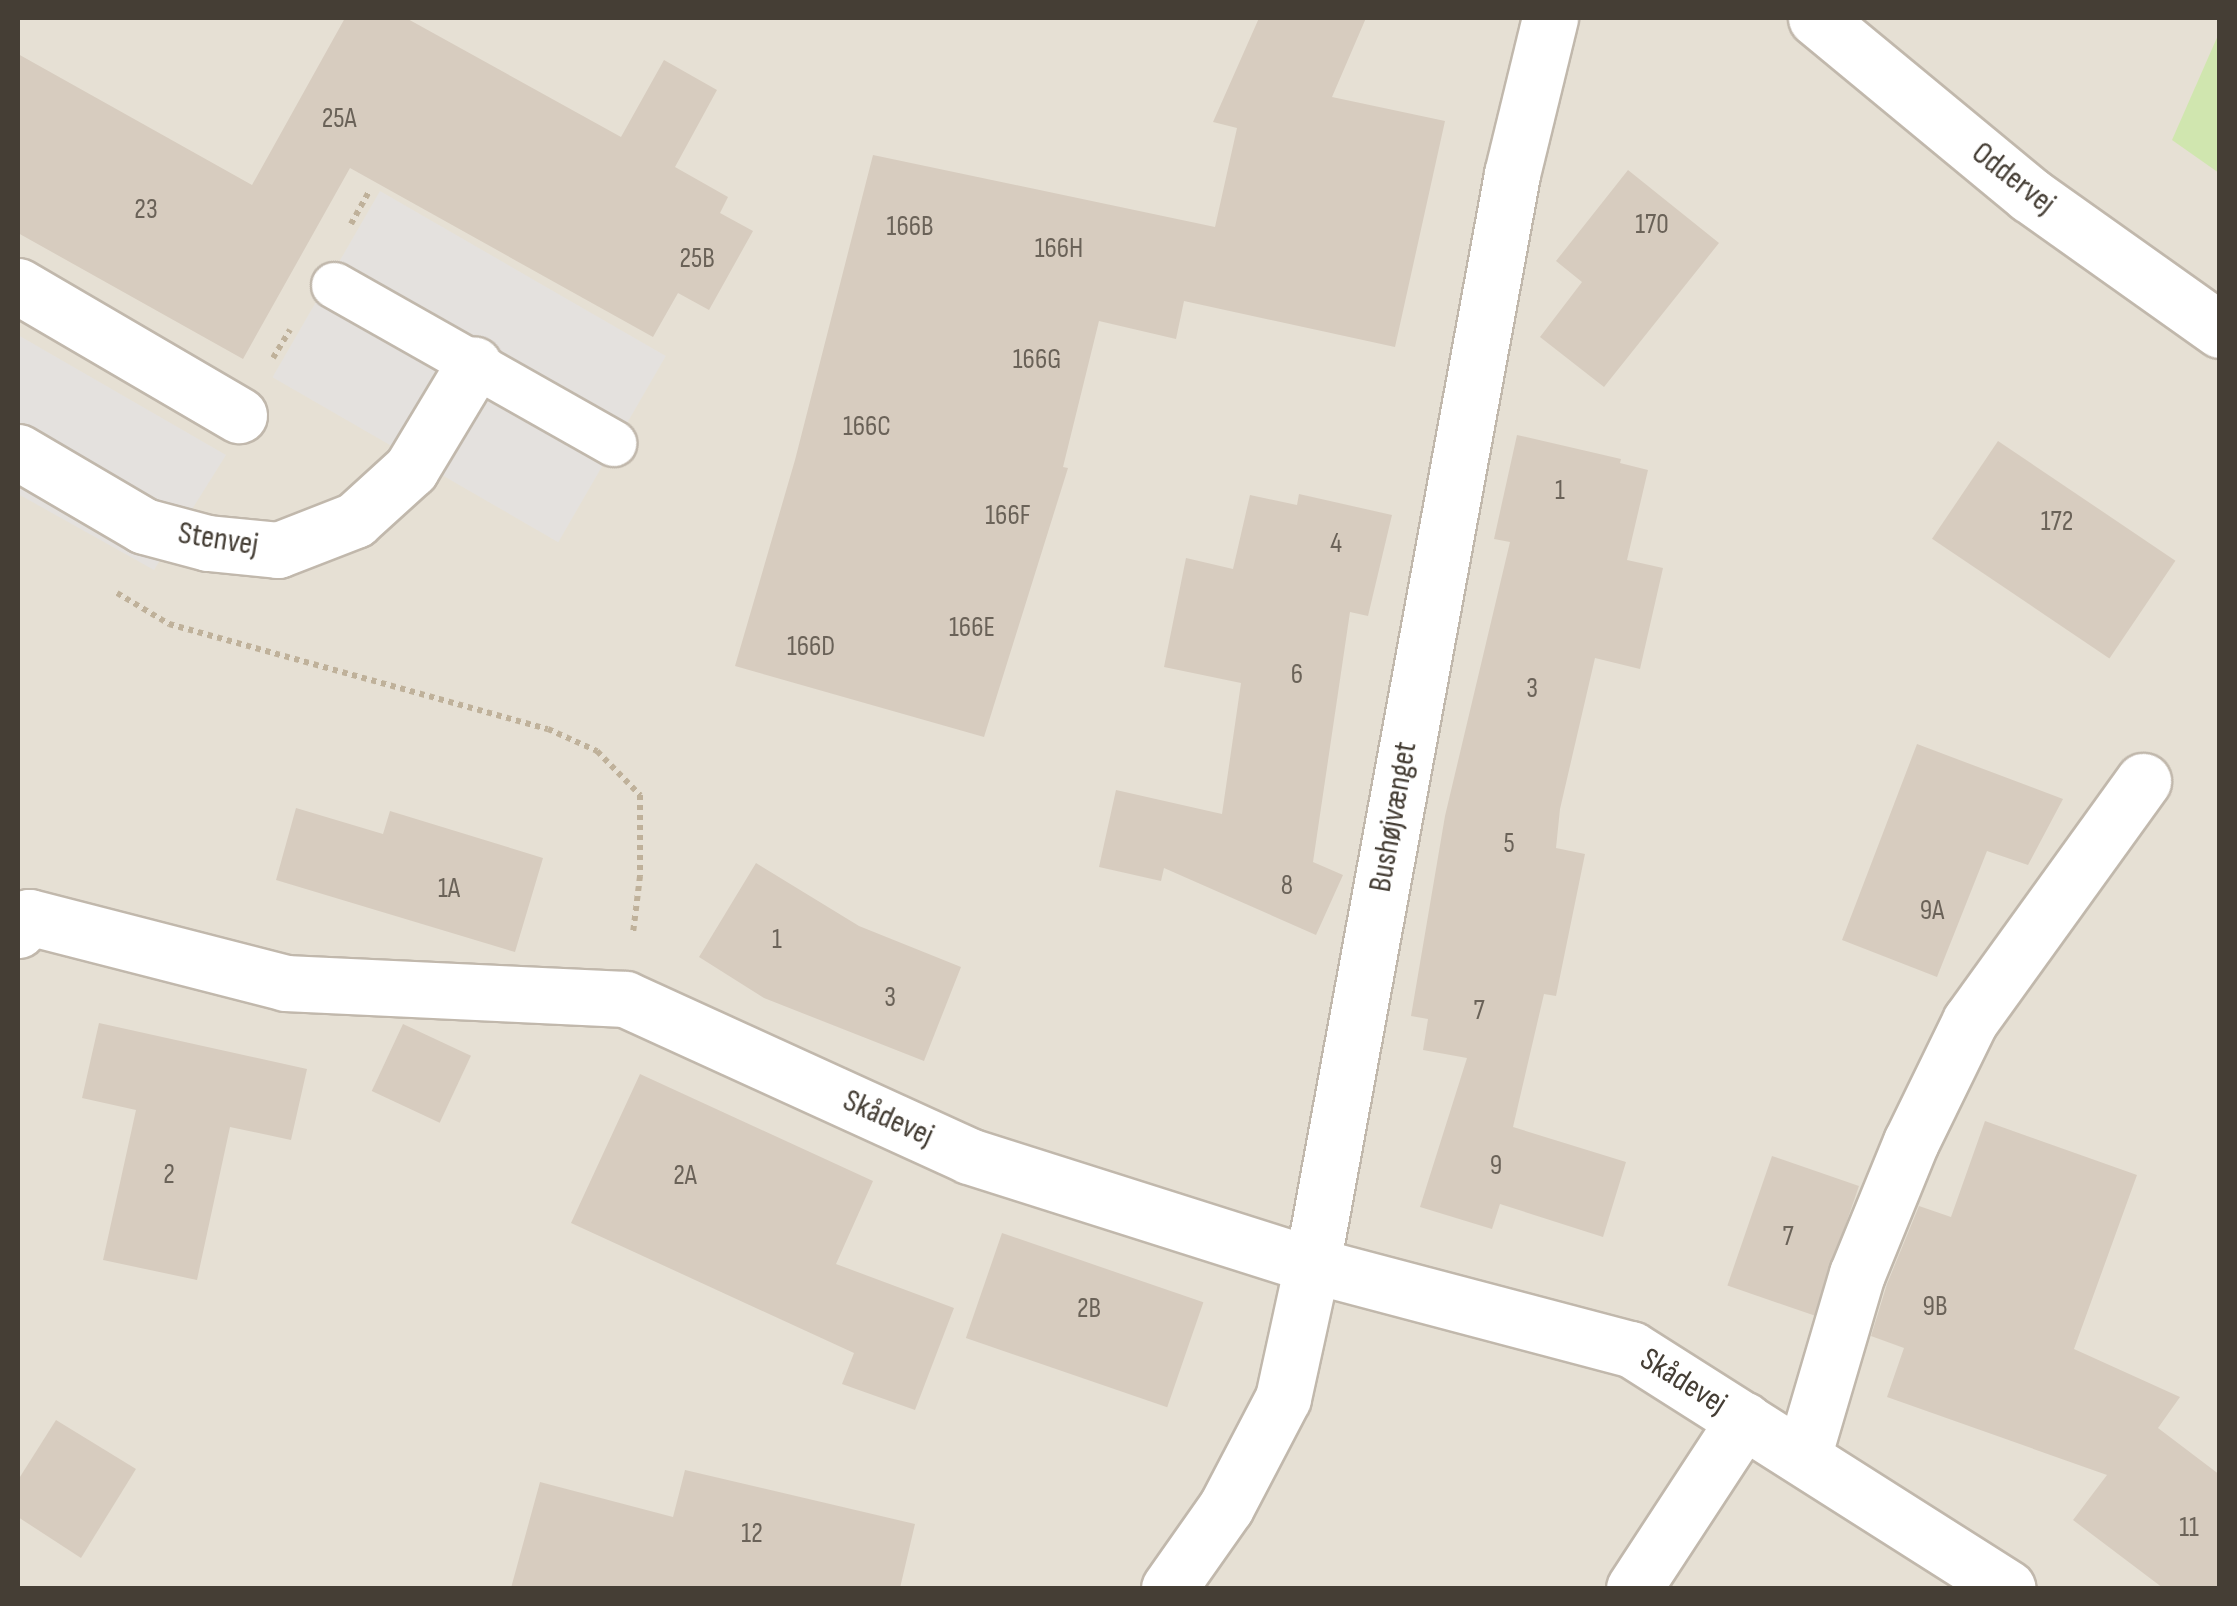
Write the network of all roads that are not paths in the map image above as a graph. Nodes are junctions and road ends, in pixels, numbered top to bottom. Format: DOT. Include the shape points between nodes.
graph roads {
  1 [pos="1550,18"];
  2 [pos="1816,18"];
  3 [pos="334,285"];
  4 [pos="18,286"];
  5 [pos="2220,330"];
  6 [pos="474,364"];
  7 [pos="240,415"];
  8 [pos="614,443"];
  9 [pos="18,452"];
  10 [pos="2143,780"];
  11 [pos="18,930"];
  12 [pos="1312,1264"];
  13 [pos="1744,1420"];
  14 [pos="1803,1456"];
  15 [pos="1169,1588"];
  16 [pos="1634,1588"];
  17 [pos="2007,1588"];
  1 -- 12 [label="street, Bushøjvænget" via="1509,194"];
  2 -- 5 [label="street, Oddervej" via="2030,195"];
  3 -- 6 [label="lane"];
  4 -- 7 [label="street"];
  6 -- 8 [label="lane"];
  6 -- 9 [label="street, Stenvej" via="411,469 355,520 278,550 144,526"];
  10 -- 14 [label="street" via="1970,1021 1857,1274"];
  11 -- 12 [label="street, Skådevej" via="29,917 286,983 625,999 969,1156"];
  12 -- 13 [label="street, Skådevej" via="1631,1349"];
  12 -- 15 [label="street, Bushøjvænget" via="1283,1398 1226,1507"];
  13 -- 14 [label="street, Skådevej"];
  13 -- 16 [label="street, Skådevej"];
  14 -- 17 [label="street, Skådevej"];
}
